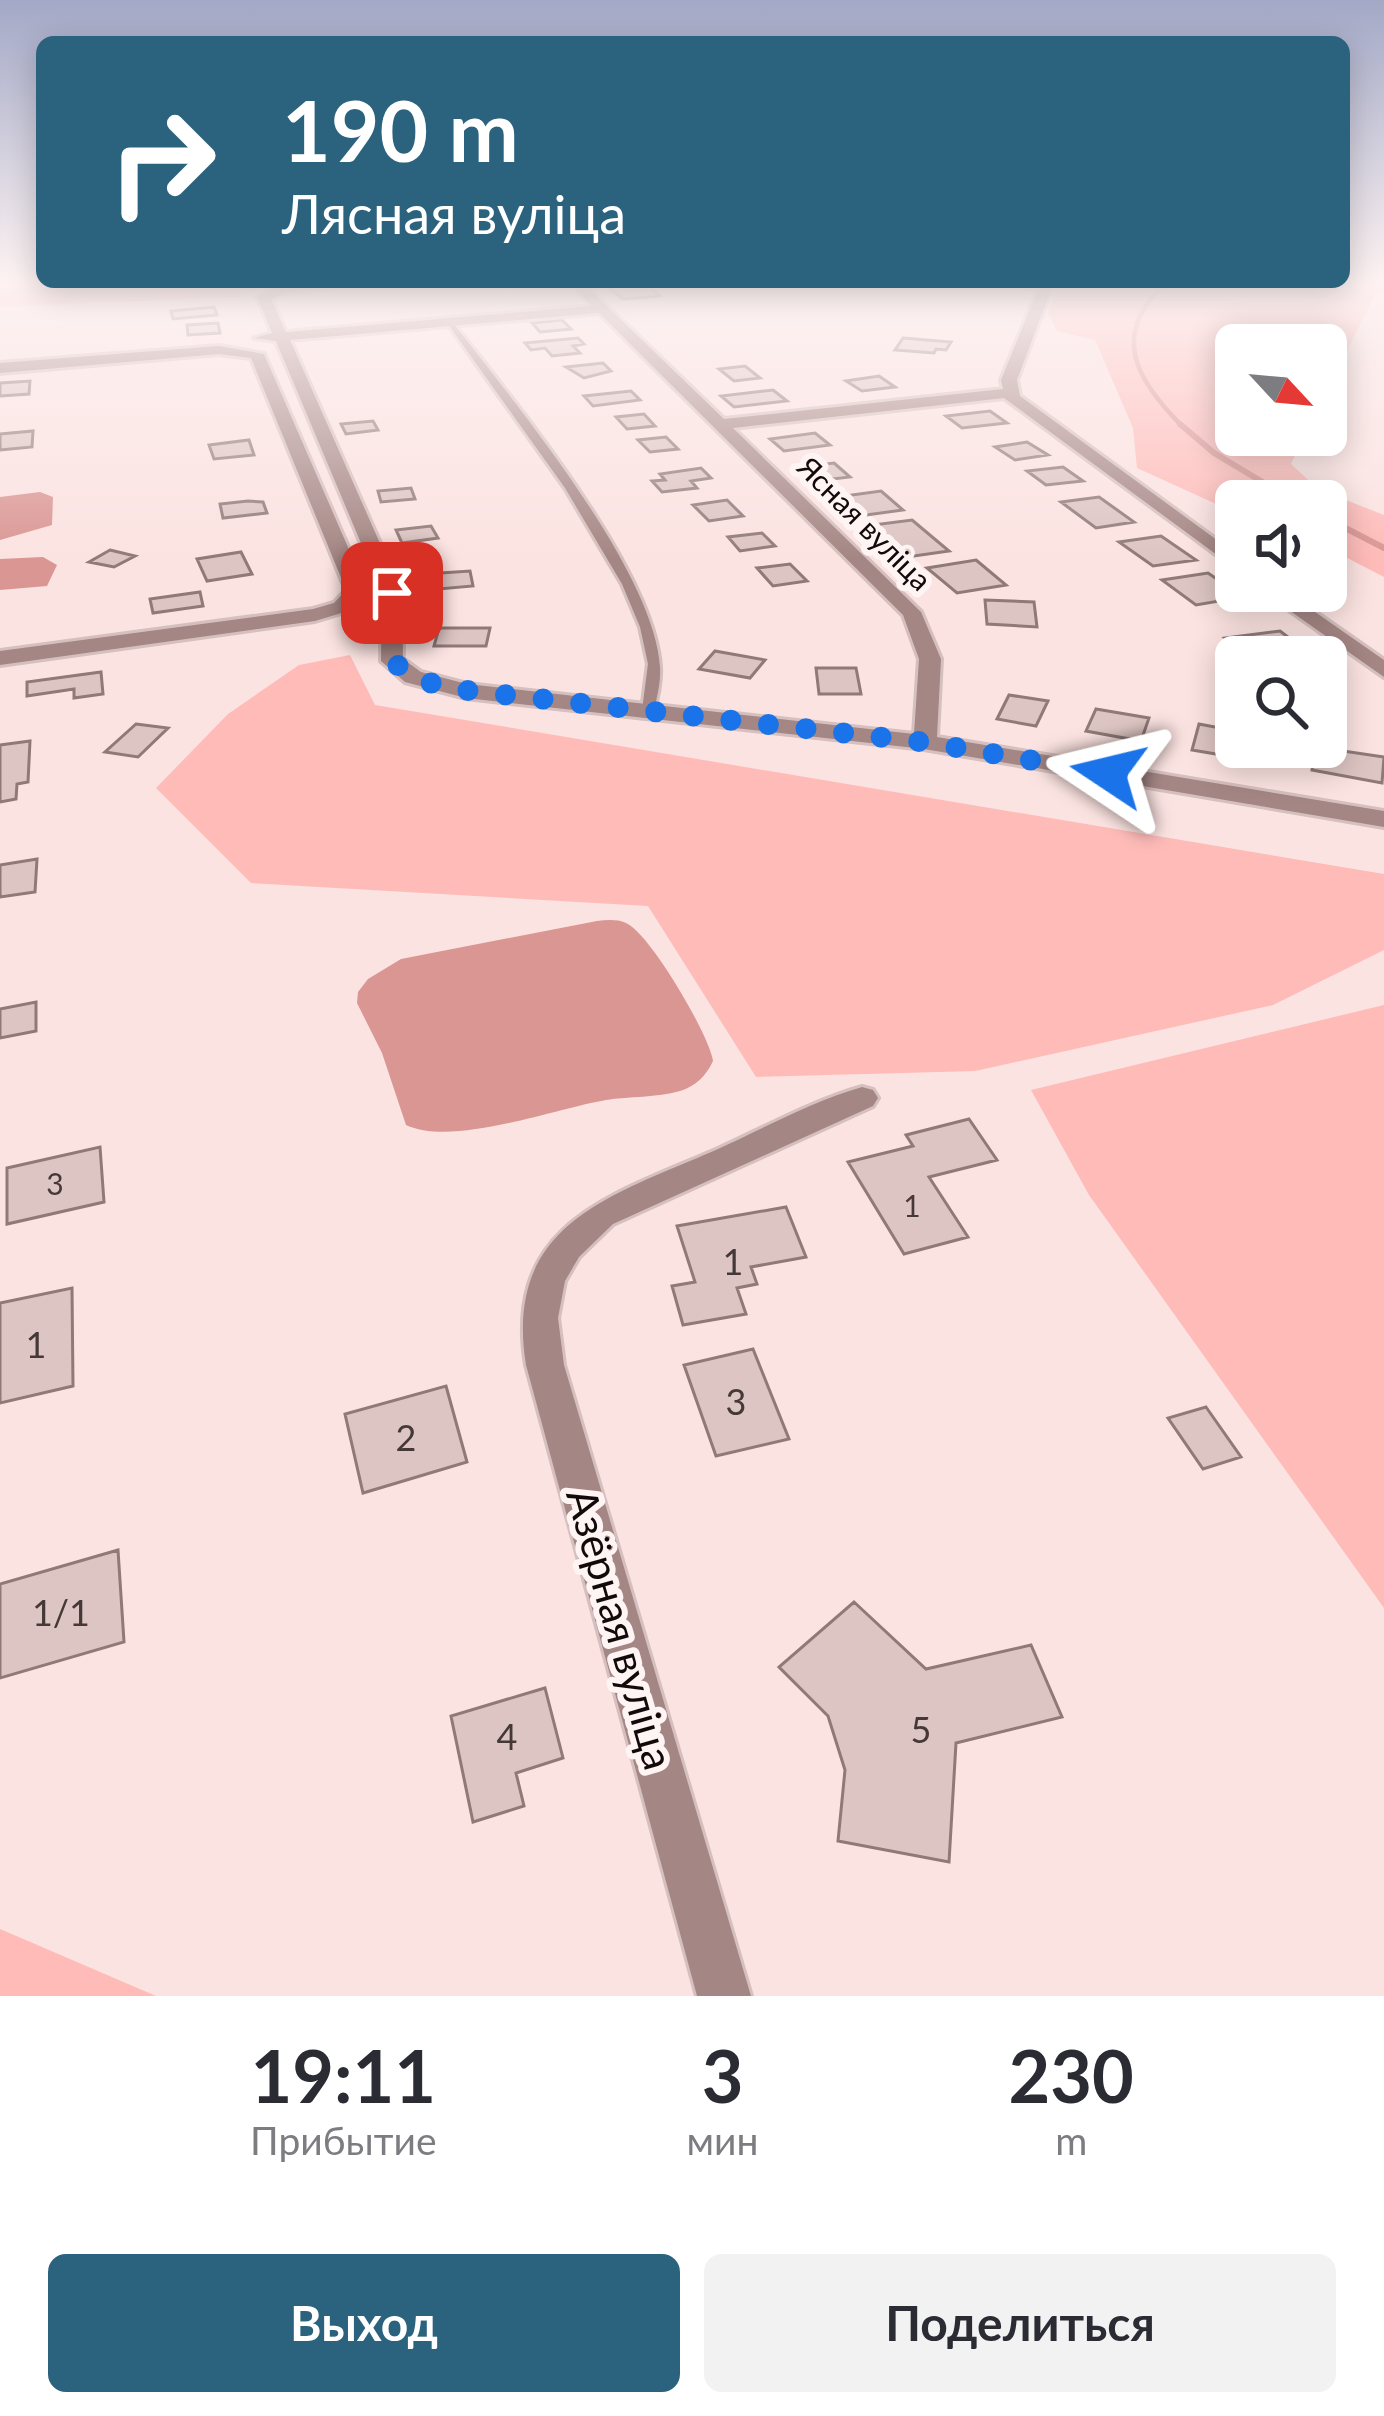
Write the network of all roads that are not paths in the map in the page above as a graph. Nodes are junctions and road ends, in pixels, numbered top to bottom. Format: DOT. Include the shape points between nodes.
graph roads {
  1 [pos="268,372"];
  2 [pos="296,372"];
  3 [pos="485,372"];
  4 [pos="668,372"];
  5 [pos="1015,372"];
  6 [pos="1008,393"];
  7 [pos="722,424"];
  8 [pos="1215,548"];
  9 [pos="1302,612"];
  10 [pos="0,658"];
  11 [pos="1384,670"];
  12 [pos="649,710"];
  13 [pos="924,742"];
  14 [pos="1384,819"];
  15 [pos="862,1098"];
  16 [pos="724,1996"];
  1 -- 10 [label="street" via="356,596 302,617"];
  2 -- 12 [label="street" via="392,593 389,651 401,670 445,688"];
  3 -- 12 [label="lane" via="625,580 655,664"];
  4 -- 7 [label="street, Ясная вуліца"];
  5 -- 6 [label="street"];
  6 -- 7 [label="street"];
  6 -- 8 [label="street"];
  7 -- 13 [label="street, Ясная вуліца" via="918,622 932,663"];
  9 -- 11 [label="street"];
  12 -- 13 [label="street"];
  13 -- 14 [label="street"];
  15 -- 16 [label="street, Азёрная вуліца" via="631,1199 575,1236 540,1292 545,1365"];
}
